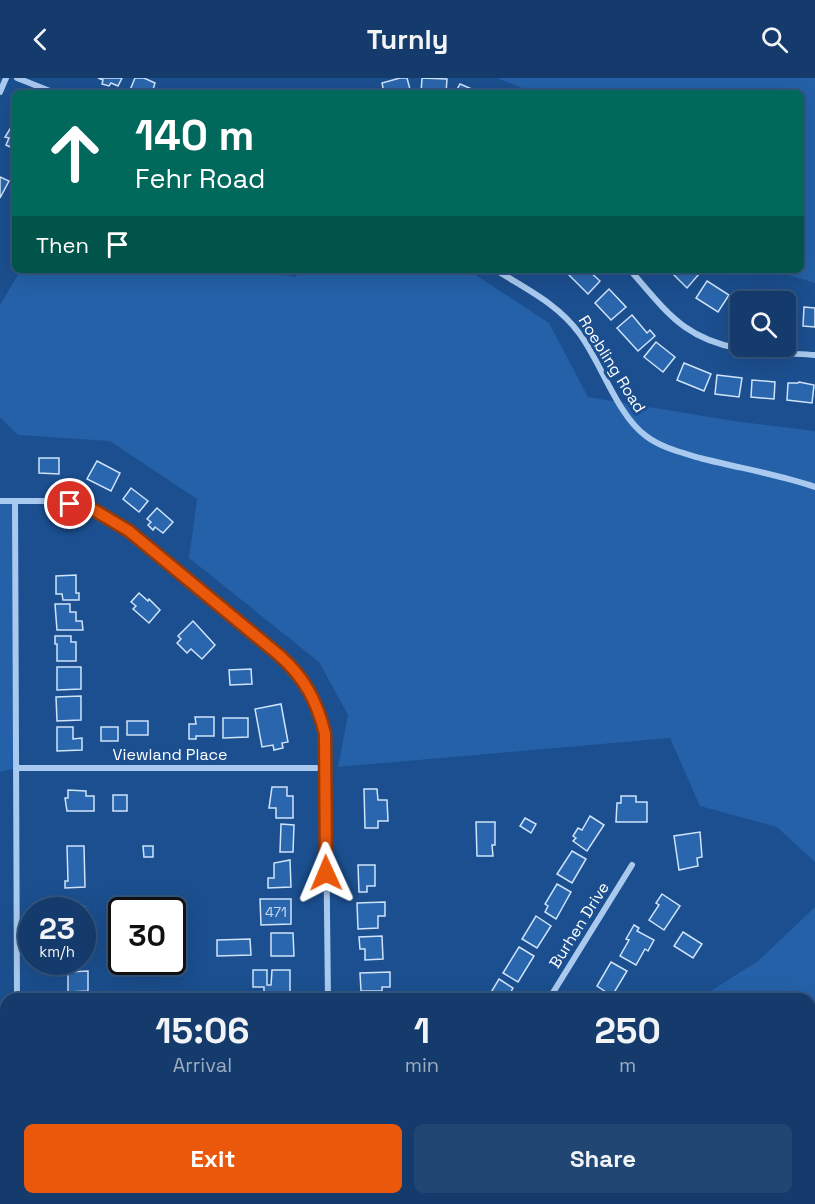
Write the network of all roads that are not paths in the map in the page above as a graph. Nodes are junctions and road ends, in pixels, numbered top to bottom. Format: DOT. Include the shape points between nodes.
graph roads {
  1 [pos="6,78"];
  2 [pos="17,78"];
  3 [pos="47,90"];
  4 [pos="0,92"];
  5 [pos="501,273"];
  6 [pos="633,273"];
  7 [pos="815,355"];
  8 [pos="815,487"];
  9 [pos="0,501"];
  10 [pos="15,501"];
  11 [pos="16,768"];
  12 [pos="324,768"];
  13 [pos="632,865"];
  14 [pos="17,993"];
  15 [pos="328,993"];
  16 [pos="553,993"];
  1 -- 4 [label="street"];
  2 -- 3 [label="street"];
  5 -- 8 [label="street, Roebling Road" via="569,320 643,434 658,444"];
  6 -- 7 [label="street" via="670,315 700,336 735,348"];
  9 -- 10 [label="street"];
  10 -- 11 [label="street"];
  10 -- 12 [label="street" via="45,501 94,510 129,531 293,668 321,716"];
  11 -- 12 [label="street, Viewland Place"];
  11 -- 14 [label="street"];
  12 -- 15 [label="street"];
  13 -- 16 [label="street, Burhen Drive"];
}
